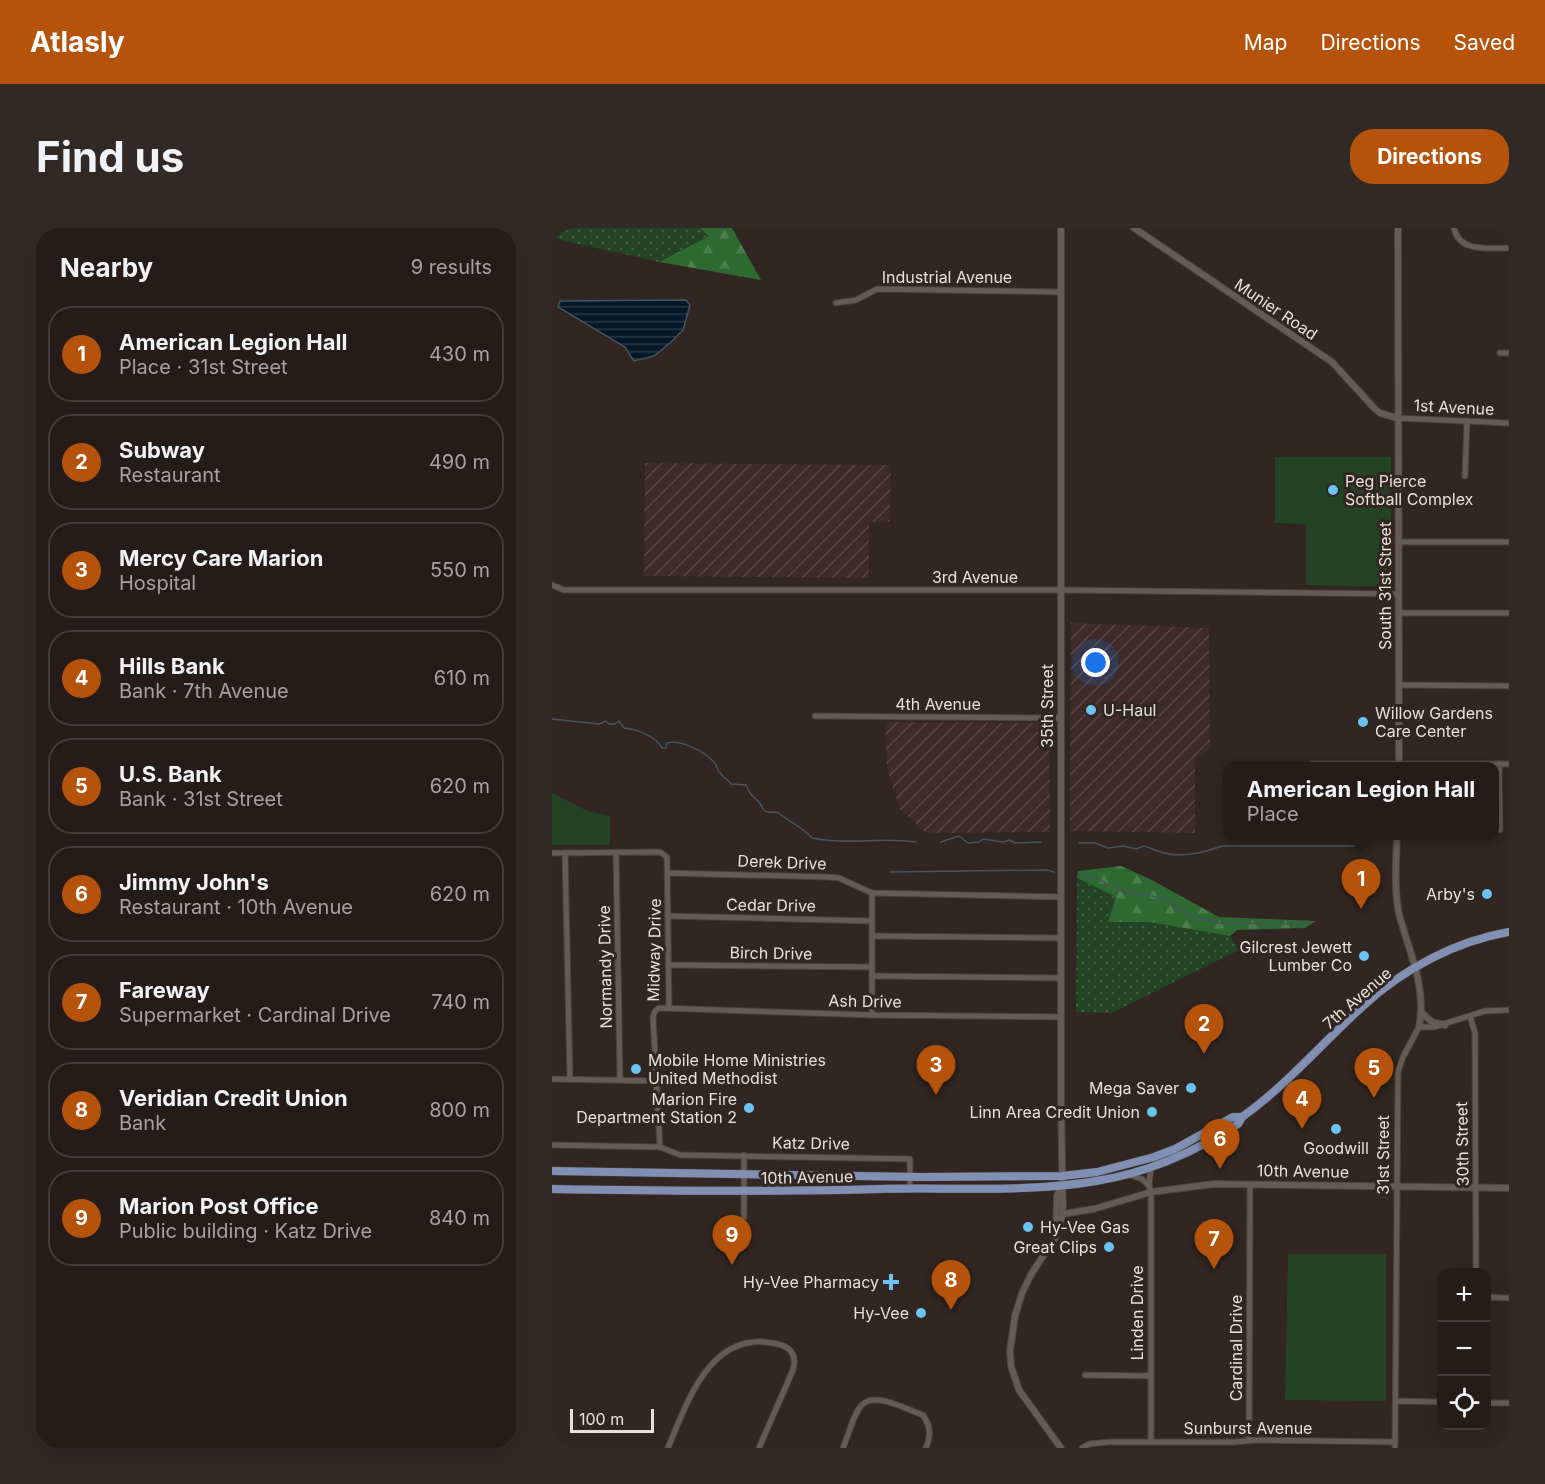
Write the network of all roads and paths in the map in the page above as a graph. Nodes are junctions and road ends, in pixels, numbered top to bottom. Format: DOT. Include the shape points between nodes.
graph roads {
  1 [pos="1061,228"];
  2 [pos="1134,228"];
  3 [pos="1398,228"];
  4 [pos="1454,228"];
  5 [pos="1509,249"];
  6 [pos="1060,292"];
  7 [pos="836,303"];
  8 [pos="1500,353"];
  9 [pos="1509,353"];
  10 [pos="1397,418"];
  11 [pos="1467,422"];
  12 [pos="1509,423"];
  13 [pos="1465,476"];
  14 [pos="1398,542"];
  15 [pos="1509,543"];
  16 [pos="552,585"];
  17 [pos="1061,590"];
  18 [pos="1399,594"];
  19 [pos="1399,613"];
  20 [pos="1509,613"];
  21 [pos="1399,686"];
  22 [pos="1509,686"];
  23 [pos="815,716"];
  24 [pos="1061,718"];
  25 [pos="1399,762"];
  26 [pos="1499,764"];
  27 [pos="1509,764"];
  28 [pos="1500,830"];
  29 [pos="1397,840"];
  30 [pos="552,853"];
  31 [pos="565,853"];
  32 [pos="616,853"];
  33 [pos="668,873"];
  34 [pos="872,893"];
  35 [pos="1061,897"];
  36 [pos="669,916"];
  37 [pos="872,921"];
  38 [pos="1509,932"];
  39 [pos="872,936"];
  40 [pos="1061,938"];
  41 [pos="669,965"];
  42 [pos="872,967"];
  43 [pos="1415,969"];
  44 [pos="872,976"];
  45 [pos="1061,978"];
  46 [pos="669,1008"];
  47 [pos="1509,1010"];
  48 [pos="1422,1013"];
  49 [pos="872,1015"];
  50 [pos="1470,1016"];
  51 [pos="1061,1017"];
  52 [pos="1444,1025"];
  53 [pos="1419,1027"];
  54 [pos="552,1079"];
  55 [pos="570,1079"];
  56 [pos="620,1080"];
  57 [pos="656,1082"];
  58 [pos="1242,1118"];
  59 [pos="552,1145"];
  60 [pos="660,1147"];
  61 [pos="744,1155"];
  62 [pos="1151,1167"];
  63 [pos="552,1171"];
  64 [pos="1127,1174"];
  65 [pos="744,1175"];
  66 [pos="1062,1176"];
  67 [pos="910,1177"];
  68 [pos="1250,1184"];
  69 [pos="1063,1185"];
  70 [pos="1396,1186"];
  71 [pos="910,1188"];
  72 [pos="1476,1188"];
  73 [pos="1509,1188"];
  74 [pos="552,1189"];
  75 [pos="1150,1189"];
  76 [pos="744,1191"];
  77 [pos="1063,1214"];
  78 [pos="744,1217"];
  79 [pos="1055,1238"];
  80 [pos="1476,1268"];
  81 [pos="1491,1297"];
  82 [pos="1509,1298"];
  83 [pos="1084,1375"];
  84 [pos="1151,1376"];
  85 [pos="1396,1401"];
  86 [pos="1437,1402"];
  87 [pos="1491,1403"];
  88 [pos="1509,1403"];
  89 [pos="1250,1440"];
  90 [pos="1151,1442"];
  91 [pos="1102,1443"];
  92 [pos="1395,1445"];
  93 [pos="668,1448"];
  94 [pos="759,1448"];
  95 [pos="843,1448"];
  96 [pos="926,1448"];
  97 [pos="1061,1448"];
  98 [pos="1082,1448"];
  99 [pos="1095,1448"];
  1 -- 6 [label="street, 35th Street"];
  2 -- 10 [label="street, Munier Road" via="1332,363 1375,409"];
  3 -- 10 [label="street, South 31st Street"];
  4 -- 5 [label="street" via="1470,247"];
  6 -- 7 [label="street, Industrial Avenue" via="877,289 856,300"];
  6 -- 17 [label="street, 35th Street"];
  8 -- 9 [label="street"];
  10 -- 11 [label="street, 1st Avenue"];
  10 -- 14 [label="street, South 31st Street"];
  11 -- 12 [label="street, 1st Avenue"];
  11 -- 13 [label="street"];
  14 -- 15 [label="street"];
  14 -- 18 [label="street, South 31st Street"];
  16 -- 17 [label="street, 3rd Avenue" via="564,590"];
  17 -- 18 [label="street, 3rd Avenue"];
  17 -- 24 [label="street, 35th Street"];
  18 -- 19 [label="street, South 31st Street"];
  19 -- 20 [label="street"];
  19 -- 21 [label="street, South 31st Street"];
  21 -- 22 [label="street"];
  21 -- 25 [label="street, South 31st Street"];
  23 -- 24 [label="street, 4th Avenue"];
  24 -- 35 [label="street, 35th Street"];
  26 -- 27 [label="street"];
  26 -- 28 [label="street"];
  29 -- 43 [label="street, 31st Street" via="1399,911"];
  30 -- 31 [label="street"];
  31 -- 32 [label="street"];
  31 -- 55 [label="street"];
  32 -- 33 [label="street" via="660,852 668,857"];
  32 -- 56 [label="street, Normandy Drive"];
  33 -- 34 [label="street, Derek Drive" via="839,878"];
  33 -- 36 [label="street, Midway Drive"];
  34 -- 35 [label="street, Derek Drive"];
  34 -- 37 [label="street"];
  35 -- 40 [label="street, 35th Street"];
  36 -- 37 [label="street, Cedar Drive"];
  36 -- 41 [label="street, Midway Drive"];
  37 -- 39 [label="street"];
  38 -- 43 [label="main road, 7th Avenue" via="1457,947"];
  39 -- 40 [label="street"];
  39 -- 42 [label="street"];
  40 -- 45 [label="street, 35th Street"];
  41 -- 42 [label="street, Birch Drive"];
  41 -- 46 [label="street, Midway Drive"];
  42 -- 44 [label="street"];
  43 -- 48 [label="street, 31st Street"];
  43 -- 58 [label="main road, 7th Avenue" via="1364,1005 1285,1083"];
  44 -- 45 [label="street"];
  44 -- 49 [label="street"];
  45 -- 51 [label="street, 35th Street"];
  46 -- 49 [label="street, Ash Drive"];
  46 -- 57 [label="street, Midway Drive" via="659,1008 653,1017"];
  47 -- 50 [label="street"];
  48 -- 52 [label="street" via="1432,1022"];
  48 -- 53 [label="street, 31st Street"];
  49 -- 51 [label="street, Ash Drive"];
  50 -- 52 [label="street"];
  50 -- 72 [label="street, 30th Street" via="1475,1033"];
  51 -- 66 [label="street, 35th Street"];
  52 -- 53 [label="street"];
  53 -- 70 [label="street, 31st Street" via="1403,1057 1397,1082"];
  54 -- 55 [label="street"];
  55 -- 56 [label="street"];
  56 -- 57 [label="street"];
  57 -- 60 [label="street, Midway Drive"];
  58 -- 62 [label="main road, 7th Avenue" via="1214,1140"];
  58 -- 66 [label="main road, 7th Avenue" via="1233,1117 1154,1157 1097,1172"];
  59 -- 60 [label="street"];
  60 -- 61 [label="street" via="680,1155"];
  61 -- 65 [label="street"];
  61 -- 67 [label="street, Katz Drive" via="910,1159"];
  62 -- 64 [label="main road, 7th Avenue"];
  62 -- 75 [label="street, Linden Drive"];
  63 -- 65 [label="main road, 10th Avenue"];
  64 -- 69 [label="main road, 7th Avenue"];
  64 -- 75 [label="street" via="1142,1179"];
  65 -- 67 [label="main road, 10th Avenue"];
  65 -- 76 [label="street"];
  66 -- 67 [label="main road, 10th Avenue"];
  66 -- 69 [label="street, 35th Street"];
  67 -- 71 [label="street"];
  68 -- 70 [label="street, 10th Avenue"];
  68 -- 75 [label="street, 10th Avenue"];
  68 -- 89 [label="street, Cardinal Drive"];
  69 -- 71 [label="main road, 10th Avenue"];
  69 -- 77 [label="street, 35th Street"];
  69 -- 79 [label="street, 35th Street" via="1057,1196"];
  70 -- 72 [label="street, 10th Avenue"];
  70 -- 85 [label="street, 31st Street"];
  71 -- 76 [label="main road, 10th Avenue"];
  72 -- 73 [label="street, 10th Avenue"];
  72 -- 80 [label="street, 30th Street"];
  74 -- 76 [label="main road, 10th Avenue"];
  75 -- 77 [label="street, 10th Avenue" via="1094,1209"];
  75 -- 84 [label="street, Linden Drive"];
  76 -- 78 [label="street"];
  77 -- 79 [label="street, 35th Street"];
  79 -- 97 [label="street, 35th Street" via="1022,1293 1010,1351 1019,1390"];
  81 -- 82 [label="street"];
  83 -- 84 [label="street"];
  84 -- 90 [label="street, Linden Drive"];
  85 -- 86 [label="street"];
  85 -- 92 [label="street, 31st Street"];
  87 -- 88 [label="street"];
  89 -- 90 [label="street, Sunburst Avenue"];
  89 -- 92 [label="street, Sunburst Avenue"];
  90 -- 91 [label="street, Sunburst Avenue"];
  91 -- 98 [label="street, Sunburst Avenue"];
  91 -- 99 [label="street"];
  93 -- 94 [label="street" via="703,1372 732,1349 761,1342 785,1346 795,1361"];
  95 -- 96 [label="street" via="858,1410 864,1402 873,1400 923,1415 930,1438"];
}
